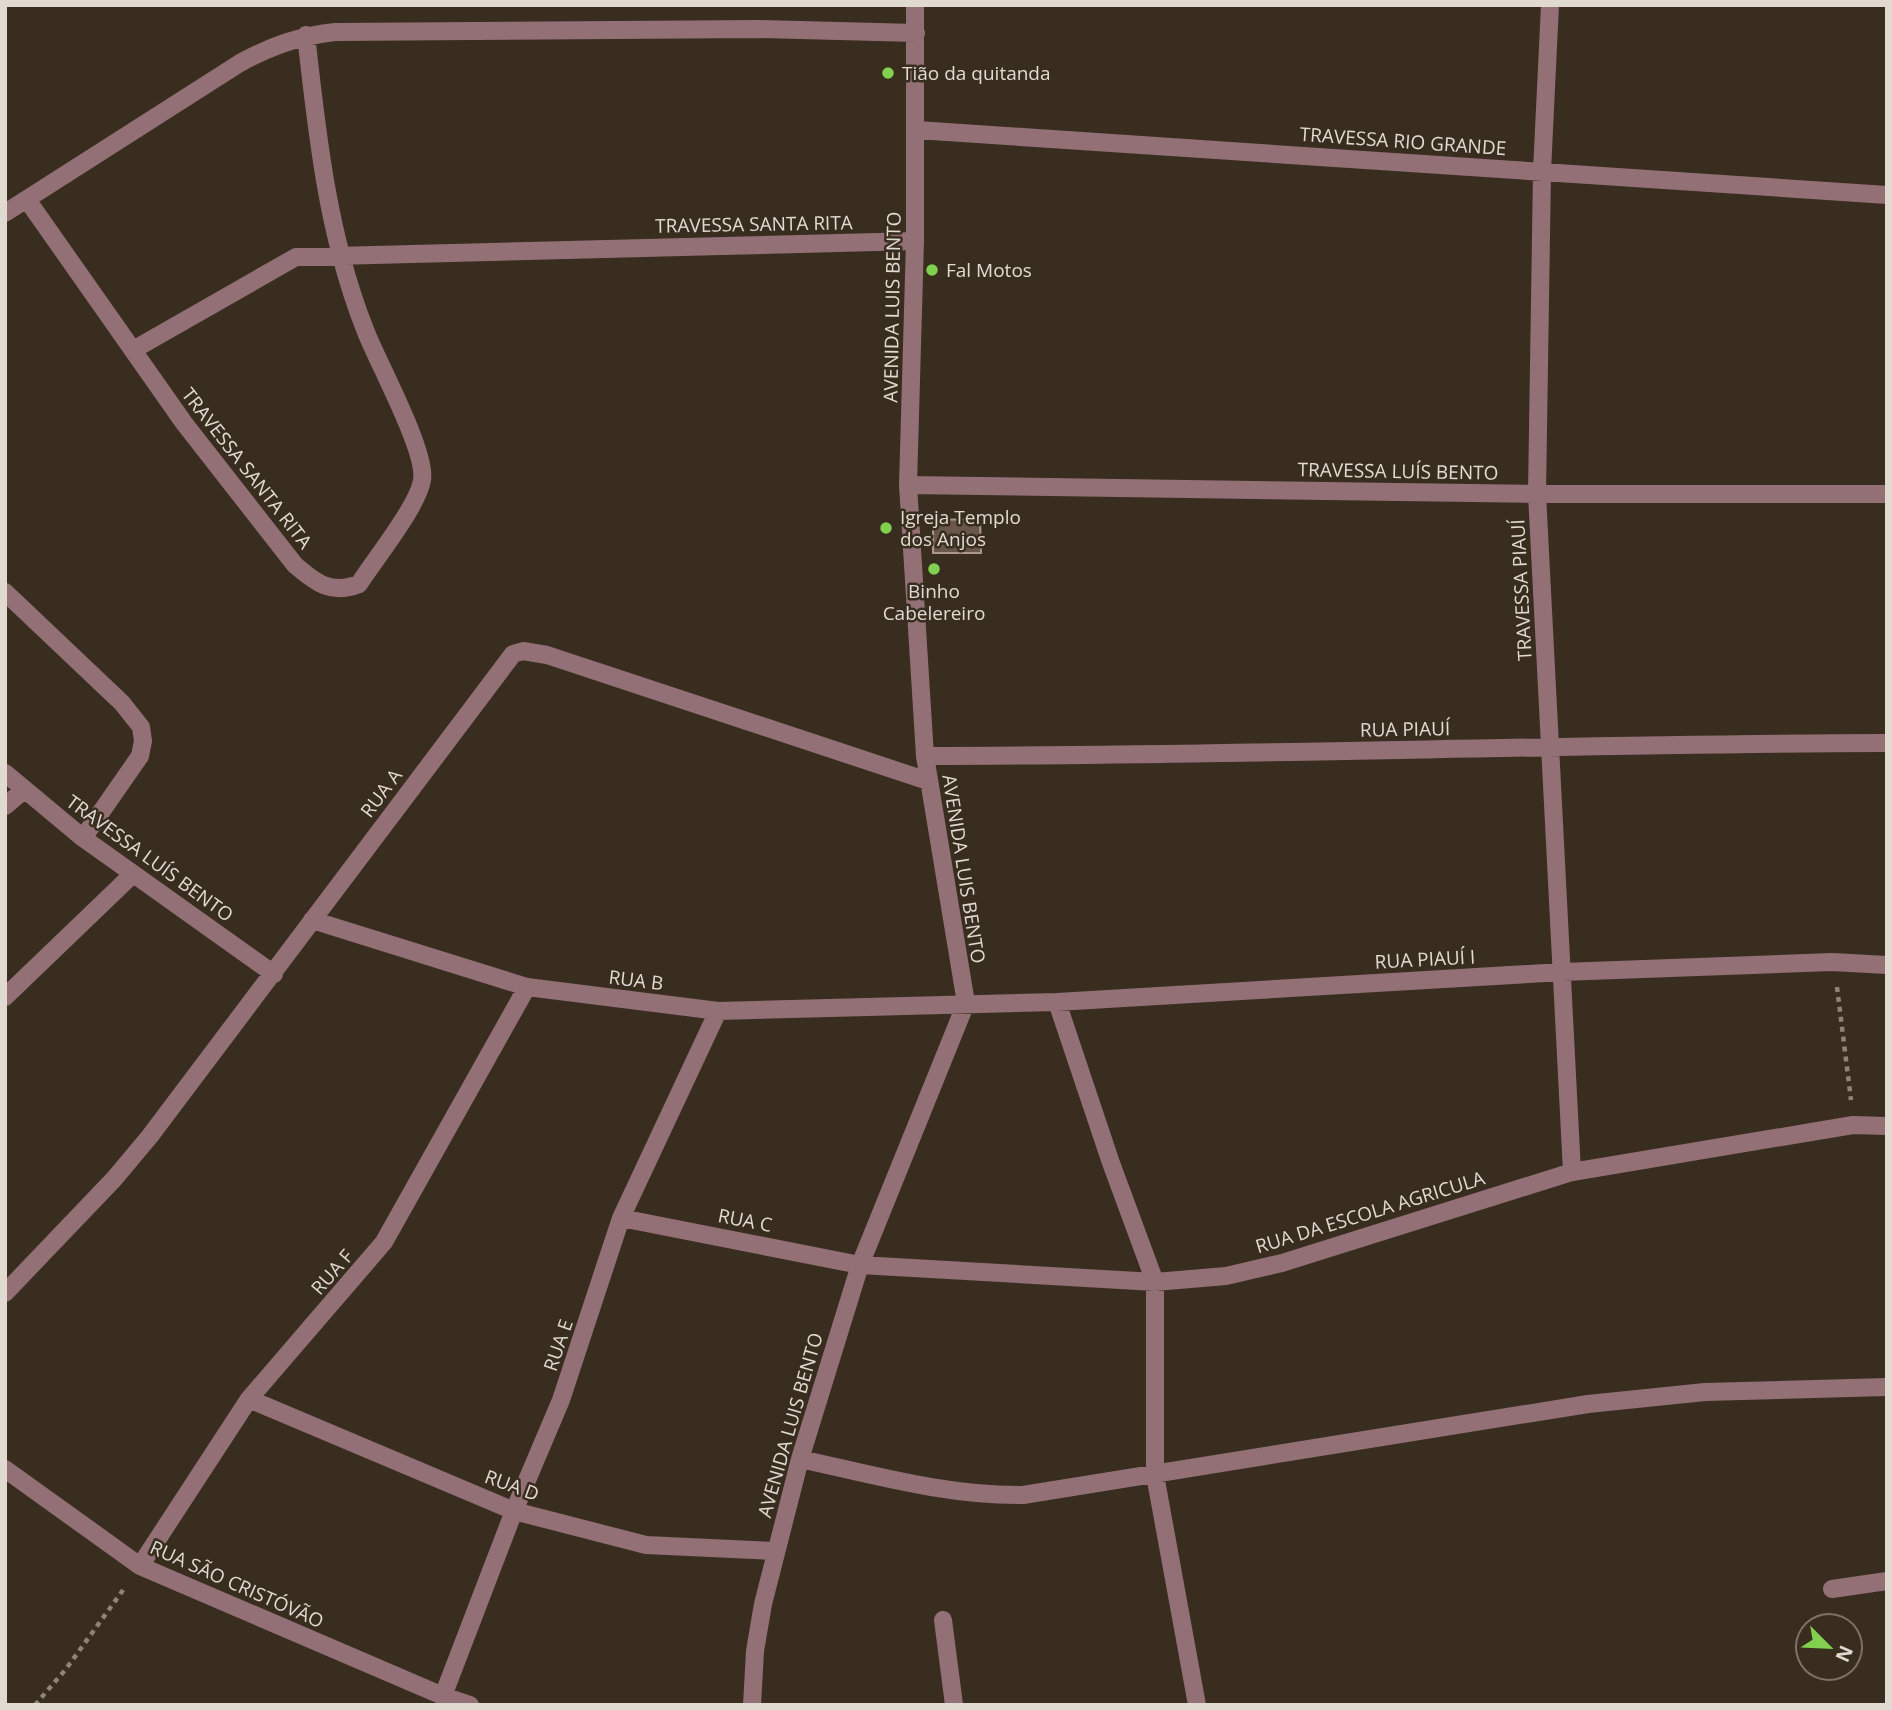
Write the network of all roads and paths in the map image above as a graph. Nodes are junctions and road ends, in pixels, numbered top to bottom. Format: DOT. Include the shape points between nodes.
graph roads {
  1 [pos="915,5"];
  2 [pos="1550,5"];
  3 [pos="916,33"];
  4 [pos="306,35"];
  5 [pos="916,130"];
  6 [pos="1542,171"];
  7 [pos="1887,195"];
  8 [pos="28,201"];
  9 [pos="5,213"];
  10 [pos="915,242"];
  11 [pos="341,255"];
  12 [pos="133,350"];
  13 [pos="908,485"];
  14 [pos="1537,494"];
  15 [pos="1887,494"];
  16 [pos="5,592"];
  17 [pos="1887,743"];
  18 [pos="1550,747"];
  19 [pos="925,756"];
  20 [pos="5,773"];
  21 [pos="928,781"];
  22 [pos="24,790"];
  23 [pos="5,806"];
  24 [pos="83,838"];
  25 [pos="133,874"];
  26 [pos="312,920"];
  27 [pos="1887,965"];
  28 [pos="1562,972"];
  29 [pos="274,974"];
  30 [pos="527,987"];
  31 [pos="5,997"];
  32 [pos="1057,1002"];
  33 [pos="966,1003"];
  34 [pos="1841,1010"];
  35 [pos="718,1011"];
  36 [pos="1853,1125"];
  37 [pos="1887,1126"];
  38 [pos="1572,1172"];
  39 [pos="621,1217"];
  40 [pos="860,1265"];
  41 [pos="1155,1282"];
  42 [pos="5,1293"];
  43 [pos="1887,1387"];
  44 [pos="249,1399"];
  45 [pos="800,1459"];
  46 [pos="5,1469"];
  47 [pos="1155,1475"];
  48 [pos="514,1511"];
  49 [pos="775,1551"];
  50 [pos="141,1566"];
  51 [pos="1887,1581"];
  52 [pos="1832,1589"];
  53 [pos="943,1620"];
  54 [pos="443,1696"];
  55 [pos="35,1705"];
  56 [pos="470,1705"];
  57 [pos="752,1705"];
  58 [pos="954,1705"];
  59 [pos="1197,1705"];
  1 -- 3 [label="street, AVENIDA LUIS BENTO"];
  2 -- 6 [label="street, TRAVESSA PIAUÍ"];
  3 -- 4 [label="street" via="758,29"];
  3 -- 5 [label="street, AVENIDA LUIS BENTO"];
  4 -- 8 [label="street" via="274,45 209,81"];
  4 -- 11 [label="street, TRAVESSA SANTA RITA"];
  5 -- 6 [label="street, TRAVESSA RIO GRANDE"];
  5 -- 10 [label="street, AVENIDA LUIS BENTO"];
  6 -- 7 [label="street, TRAVESSA RIO GRANDE"];
  6 -- 14 [label="street, TRAVESSA PIAUÍ"];
  8 -- 9 [label="street"];
  8 -- 12 [label="street, TRAVESSA SANTA RITA"];
  10 -- 11 [label="street, TRAVESSA SANTA RITA"];
  10 -- 13 [label="street, AVENIDA LUIS BENTO"];
  11 -- 12 [label="street, TRAVESSA SANTA RITA" via="296,257"];
  11 -- 12 [label="street, TRAVESSA SANTA RITA" via="365,330 413,435 423,478 417,495 359,584 334,590 317,584 295,565"];
  13 -- 14 [label="street, TRAVESSA LUÍS BENTO"];
  13 -- 19 [label="street, AVENIDA LUIS BENTO"];
  14 -- 15 [label="street, TRAVESSA LUÍS BENTO"];
  14 -- 18 [label="street, TRAVESSA PIAUÍ"];
  16 -- 24 [label="street" via="122,703 141,727 140,756"];
  17 -- 18 [label="street, RUA PIAUÍ"];
  18 -- 19 [label="street, RUA PIAUÍ"];
  18 -- 28 [label="street, TRAVESSA PIAUÍ"];
  19 -- 21 [label="street, AVENIDA LUIS BENTO"];
  20 -- 22 [label="street, TRAVESSA LUÍS BENTO"];
  21 -- 26 [label="street, RUA A" via="547,654 523,651 502,666"];
  21 -- 33 [label="street, AVENIDA LUIS BENTO"];
  22 -- 23 [label="street"];
  22 -- 24 [label="street, TRAVESSA LUÍS BENTO"];
  24 -- 25 [label="street, TRAVESSA LUÍS BENTO"];
  25 -- 29 [label="street, TRAVESSA LUÍS BENTO"];
  25 -- 31 [label="street"];
  26 -- 29 [label="street, RUA A"];
  26 -- 30 [label="street, RUA B"];
  27 -- 28 [label="street, RUA PIAUÍ I" via="1832,962"];
  28 -- 32 [label="street, RUA PIAUÍ I"];
  28 -- 38 [label="street, TRAVESSA PIAUÍ"];
  29 -- 42 [label="street, RUA A" via="114,1179"];
  30 -- 35 [label="street, RUA B"];
  30 -- 44 [label="street, RUA F" via="384,1242"];
  32 -- 33 [label="street, RUA PIAUÍ I"];
  32 -- 41 [label="street"];
  33 -- 35 [label="street, RUA B"];
  33 -- 40 [label="street, AVENIDA LUIS BENTO"];
  34 -- 36 [label="path"];
  35 -- 39 [label="street, RUA E"];
  36 -- 37 [label="street, RUA DA ESCOLA AGRICULA"];
  36 -- 38 [label="street, RUA DA ESCOLA AGRICULA"];
  38 -- 41 [label="street, RUA DA ESCOLA AGRICULA" via="1282,1262 1226,1276"];
  39 -- 40 [label="street, RUA C"];
  39 -- 48 [label="street, RUA E" via="561,1400"];
  40 -- 41 [label="street, RUA DA ESCOLA AGRICULA"];
  40 -- 45 [label="street, AVENIDA LUIS BENTO"];
  41 -- 47 [label="street"];
  43 -- 47 [label="street" via="1705,1392 1588,1404"];
  44 -- 48 [label="street, RUA D"];
  44 -- 50 [label="street, RUA F"];
  45 -- 47 [label="street" via="980,1496 1023,1495"];
  45 -- 49 [label="street, AVENIDA LUIS BENTO"];
  46 -- 50 [label="street, RUA SÃO CRISTÓVÃO"];
  47 -- 59 [label="street"];
  48 -- 49 [label="street, RUA D" via="646,1545"];
  48 -- 54 [label="street, RUA E"];
  49 -- 57 [label="street, AVENIDA LUIS BENTO" via="755,1651"];
  50 -- 54 [label="street, RUA SÃO CRISTÓVÃO"];
  50 -- 55 [label="path"];
  51 -- 52 [label="street"];
  53 -- 58 [label="street"];
  54 -- 56 [label="street, RUA SÃO CRISTÓVÃO"];
}
